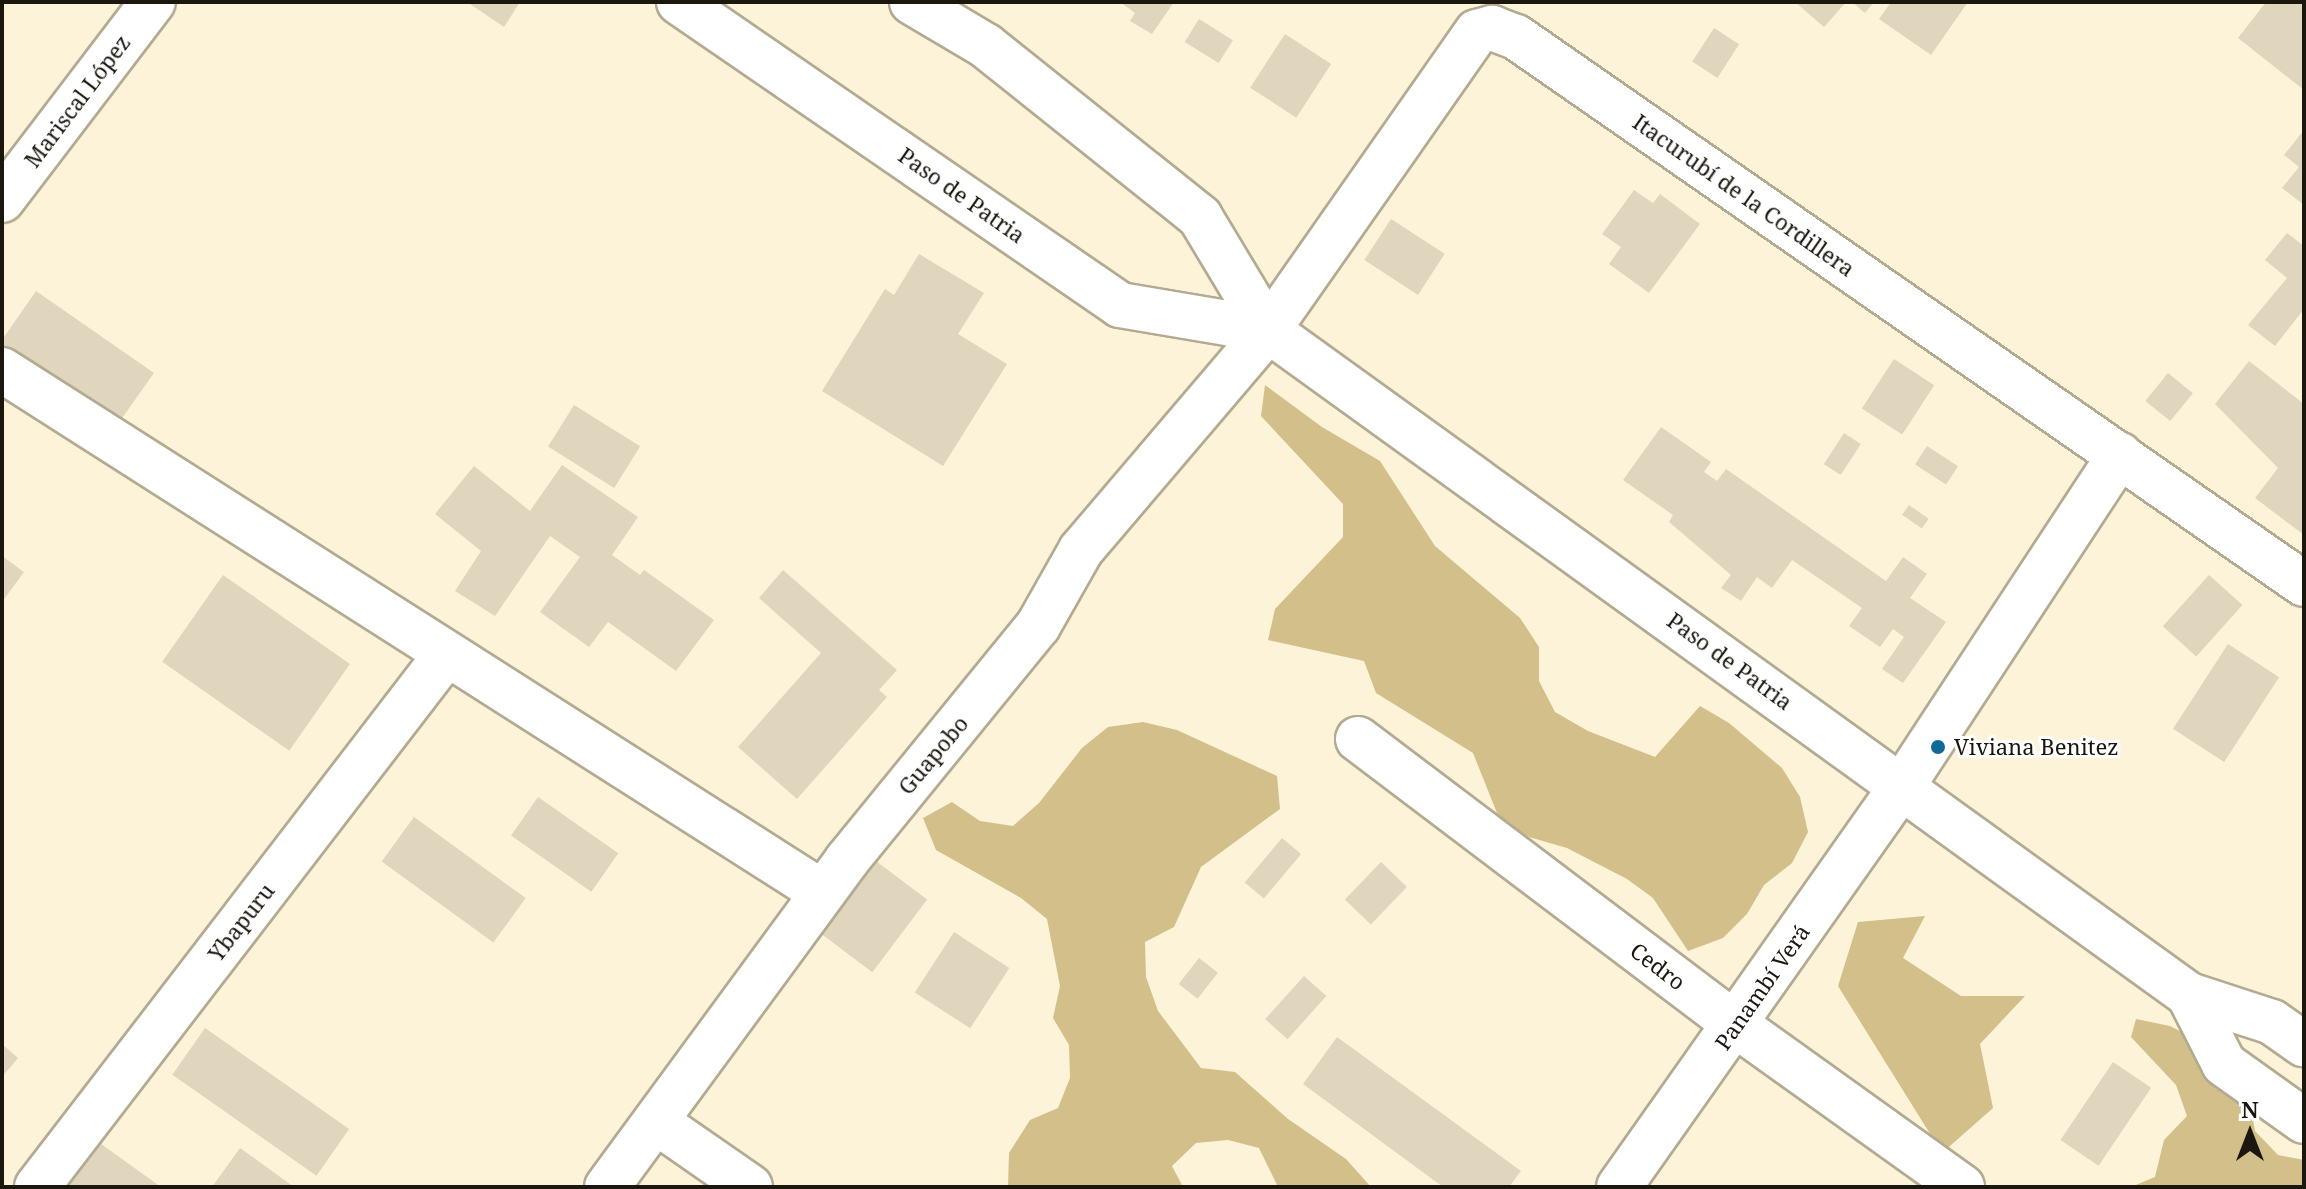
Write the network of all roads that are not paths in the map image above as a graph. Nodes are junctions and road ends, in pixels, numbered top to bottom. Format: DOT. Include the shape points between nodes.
graph roads {
  1 [pos="153,2"];
  2 [pos="679,2"];
  3 [pos="912,2"];
  4 [pos="2,200"];
  5 [pos="1268,330"];
  6 [pos="2,370"];
  7 [pos="2120,455"];
  8 [pos="2304,584"];
  9 [pos="445,656"];
  10 [pos="1358,739"];
  11 [pos="1903,785"];
  12 [pos="823,893"];
  13 [pos="2189,995"];
  14 [pos="1736,1025"];
  15 [pos="2304,1044"];
  16 [pos="2304,1121"];
  17 [pos="658,1123"];
  18 [pos="37,1187"];
  19 [pos="607,1187"];
  20 [pos="750,1187"];
  21 [pos="1619,1187"];
  22 [pos="1962,1187"];
  1 -- 4 [label="street, Mariscal López"];
  2 -- 5 [label="street, Paso de Patria" via="1120,305"];
  3 -- 5 [label="street, Paso de Patria" via="986,46 1200,217"];
  5 -- 7 [label="street, Itacurubí de la Cordillera" via="1464,49 1477,32 1492,28 1516,37"];
  5 -- 11 [label="street, Paso de Patria"];
  5 -- 12 [label="street, Guapobo" via="1081,550 1038,626"];
  6 -- 9 [label="street"];
  7 -- 8 [label="street, Itacurubí de la Cordillera"];
  7 -- 11 [label="street, Panambí Verá"];
  9 -- 12 [label="street"];
  9 -- 18 [label="street, Ybapuru"];
  10 -- 14 [label="street, Cedro"];
  11 -- 13 [label="street, Paso de Patria"];
  11 -- 14 [label="street, Panambí Verá"];
  12 -- 17 [label="street, Guapobo"];
  13 -- 15 [label="street, Paso de Patria" via="2272,1022"];
  13 -- 16 [label="street, Paso de Patria" via="2224,1064"];
  14 -- 21 [label="street, Panambí Verá"];
  14 -- 22 [label="street, Cedro"];
  17 -- 19 [label="street, Guapobo"];
  17 -- 20 [label="street"];
}
